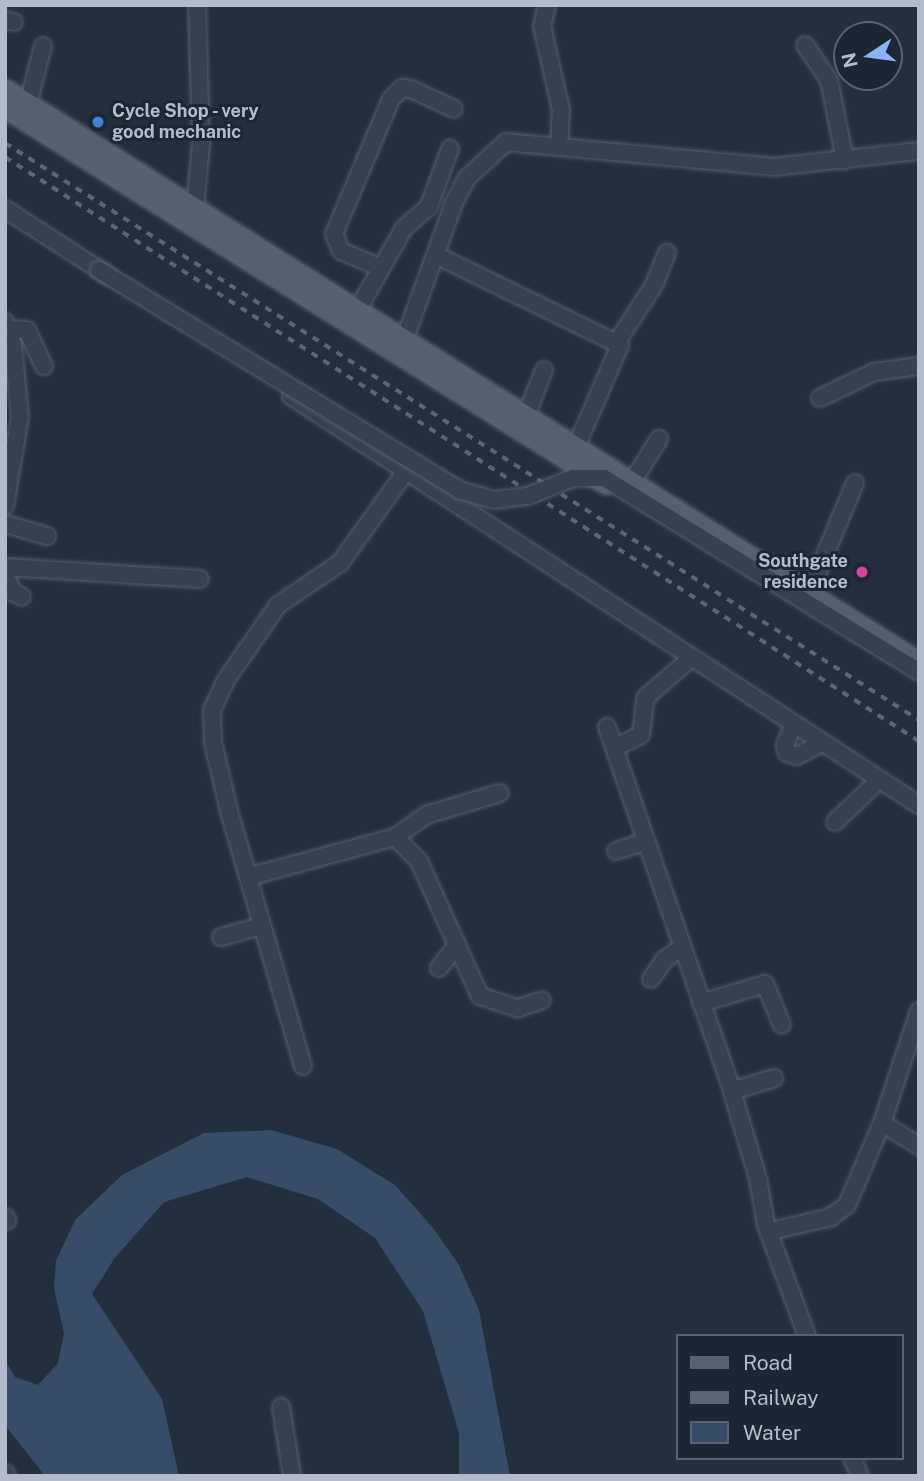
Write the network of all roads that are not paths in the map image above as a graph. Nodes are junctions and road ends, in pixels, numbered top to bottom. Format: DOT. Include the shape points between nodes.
graph roads {
  1 [pos="197,5"];
  2 [pos="547,5"];
  3 [pos="804,45"];
  4 [pos="43,46"];
  5 [pos="5,89"];
  6 [pos="28,104"];
  7 [pos="5,108"];
  8 [pos="454,109"];
  9 [pos="559,145"];
  10 [pos="450,149"];
  11 [pos="919,151"];
  12 [pos="845,160"];
  13 [pos="5,208"];
  14 [pos="195,209"];
  15 [pos="667,252"];
  16 [pos="436,255"];
  17 [pos="379,267"];
  18 [pos="99,270"];
  19 [pos="353,318"];
  20 [pos="6,325"];
  21 [pos="404,341"];
  22 [pos="617,342"];
  23 [pos="44,366"];
  24 [pos="919,366"];
  25 [pos="544,370"];
  26 [pos="820,398"];
  27 [pos="526,416"];
  28 [pos="659,439"];
  29 [pos="576,447"];
  30 [pos="406,471"];
  31 [pos="632,482"];
  32 [pos="855,483"];
  33 [pos="5,506"];
  34 [pos="5,524"];
  35 [pos="47,536"];
  36 [pos="5,567"];
  37 [pos="5,574"];
  38 [pos="200,579"];
  39 [pos="809,593"];
  40 [pos="22,597"];
  41 [pos="691,658"];
  42 [pos="919,662"];
  43 [pos="919,672"];
  44 [pos="919,680"];
  45 [pos="793,726"];
  46 [pos="607,727"];
  47 [pos="820,744"];
  48 [pos="614,748"];
  49 [pos="878,780"];
  50 [pos="500,793"];
  51 [pos="919,804"];
  52 [pos="835,822"];
  53 [pos="395,837"];
  54 [pos="646,841"];
  55 [pos="616,851"];
  56 [pos="248,877"];
  57 [pos="261,926"];
  58 [pos="221,937"];
  59 [pos="456,946"];
  60 [pos="682,947"];
  61 [pos="439,968"];
  62 [pos="651,979"];
  63 [pos="541,1000"];
  64 [pos="701,1003"];
  65 [pos="919,1011"];
  66 [pos="782,1025"];
  67 [pos="303,1066"];
  68 [pos="774,1078"];
  69 [pos="732,1091"];
  70 [pos="882,1123"];
  71 [pos="919,1146"];
  72 [pos="771,1231"];
  73 [pos="806,1334"];
  74 [pos="281,1407"];
  75 [pos="853,1460"];
  76 [pos="292,1476"];
  77 [pos="860,1476"];
  1 -- 14 [label="street" via="201,144"];
  2 -- 9 [label="street" via="542,26 561,110"];
  3 -- 12 [label="street" via="829,80"];
  4 -- 6 [label="street"];
  5 -- 6 [label="main road"];
  6 -- 14 [label="main road"];
  7 -- 19 [label="main road"];
  8 -- 17 [label="street" via="411,89 402,88 391,99 334,234 341,251"];
  9 -- 12 [label="street" via="751,166"];
  9 -- 16 [label="street" via="521,141 506,142 496,149 467,178 440,233"];
  10 -- 17 [label="street" via="429,206 408,220"];
  11 -- 12 [label="street"];
  13 -- 18 [label="street"];
  14 -- 19 [label="main road"];
  15 -- 22 [label="street" via="654,285"];
  16 -- 21 [label="street"];
  16 -- 22 [label="street"];
  17 -- 19 [label="street"];
  18 -- 30 [label="street"];
  18 -- 43 [label="street, bridge" via="458,490 495,499 528,496 573,478 604,478"];
  19 -- 21 [label="main road"];
  19 -- 44 [label="main road"];
  20 -- 23 [label="street" via="27,330"];
  20 -- 33 [label="street" via="20,417"];
  21 -- 27 [label="main road"];
  22 -- 29 [label="street"];
  24 -- 26 [label="street" via="873,372"];
  25 -- 27 [label="street"];
  27 -- 29 [label="main road"];
  28 -- 31 [label="street"];
  29 -- 31 [label="main road"];
  30 -- 41 [label="street"];
  30 -- 56 [label="street" via="340,563 278,605 226,680 212,710 213,742"];
  31 -- 39 [label="main road"];
  32 -- 39 [label="street"];
  34 -- 35 [label="street"];
  36 -- 38 [label="street"];
  37 -- 40 [label="street" via="13,592"];
  39 -- 42 [label="main road"];
  41 -- 45 [label="street"];
  41 -- 48 [label="street" via="646,697 641,735"];
  45 -- 47 [label="street"];
  45 -- 47 [label="street" via="785,745 787,753 797,756"];
  46 -- 48 [label="street"];
  47 -- 49 [label="street"];
  48 -- 54 [label="street"];
  49 -- 51 [label="street"];
  49 -- 52 [label="street"];
  50 -- 53 [label="street" via="426,815"];
  53 -- 56 [label="street"];
  53 -- 59 [label="street" via="419,861"];
  54 -- 55 [label="street"];
  54 -- 60 [label="street"];
  56 -- 57 [label="street"];
  57 -- 58 [label="street"];
  57 -- 67 [label="street"];
  59 -- 61 [label="street"];
  59 -- 63 [label="street" via="480,996 519,1008"];
  60 -- 62 [label="street" via="664,959"];
  60 -- 64 [label="street"];
  64 -- 66 [label="street" via="765,984"];
  64 -- 69 [label="street"];
  65 -- 70 [label="street"];
  68 -- 69 [label="street"];
  69 -- 72 [label="street"];
  70 -- 71 [label="street"];
  70 -- 72 [label="street" via="847,1205 831,1217"];
  72 -- 73 [label="street"];
  74 -- 76 [label="street"];
  75 -- 77 [label="street"];
}
